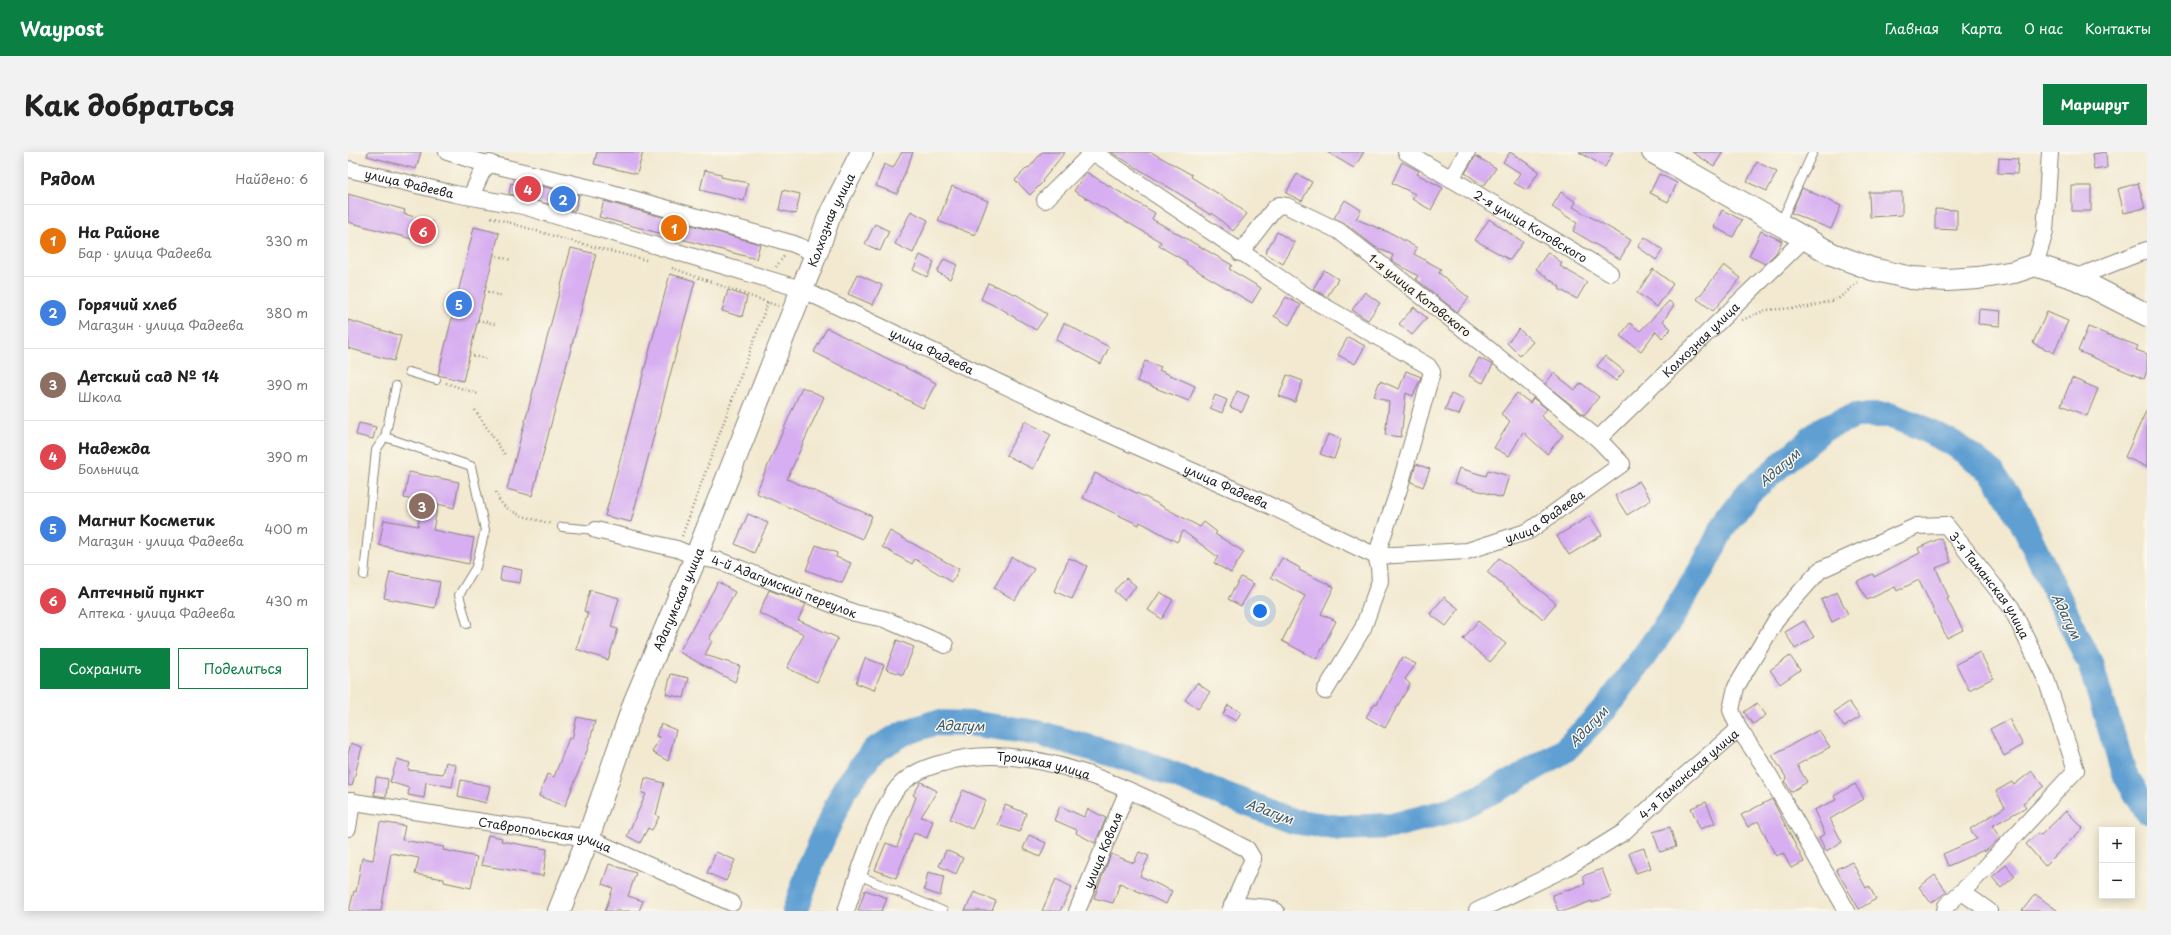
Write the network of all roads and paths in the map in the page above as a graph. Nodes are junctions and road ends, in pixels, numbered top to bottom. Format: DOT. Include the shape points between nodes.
graph roads {
  1 [pos="447,152"];
  2 [pos="862,152"];
  3 [pos="1093,152"];
  4 [pos="1406,152"];
  5 [pos="1467,152"];
  6 [pos="1813,152"];
  7 [pos="2050,152"];
  8 [pos="1656,153"];
  9 [pos="490,158"];
  10 [pos="348,169"];
  11 [pos="1451,179"];
  12 [pos="471,196"];
  13 [pos="1045,200"];
  14 [pos="489,216"];
  15 [pos="1780,225"];
  16 [pos="1804,239"];
  17 [pos="2147,250"];
  18 [pos="1240,253"];
  19 [pos="816,254"];
  20 [pos="493,255"];
  21 [pos="511,260"];
  22 [pos="654,262"];
  23 [pos="2035,265"];
  24 [pos="668,266"];
  25 [pos="1872,269"];
  26 [pos="1610,273"];
  27 [pos="2075,278"];
  28 [pos="802,289"];
  29 [pos="484,291"];
  30 [pos="502,296"];
  31 [pos="768,302"];
  32 [pos="780,306"];
  33 [pos="2147,315"];
  34 [pos="478,320"];
  35 [pos="1738,322"];
  36 [pos="495,324"];
  37 [pos="469,355"];
  38 [pos="487,359"];
  39 [pos="409,372"];
  40 [pos="436,380"];
  41 [pos="396,386"];
  42 [pos="478,394"];
  43 [pos="475,410"];
  44 [pos="386,437"];
  45 [pos="1598,439"];
  46 [pos="505,455"];
  47 [pos="496,492"];
  48 [pos="562,526"];
  49 [pos="596,530"];
  50 [pos="687,553"];
  51 [pos="1376,556"];
  52 [pos="364,575"];
  53 [pos="467,624"];
  54 [pos="945,645"];
  55 [pos="1325,691"];
  56 [pos="1739,729"];
  57 [pos="1128,790"];
  58 [pos="350,801"];
  59 [pos="348,828"];
  60 [pos="588,838"];
  61 [pos="858,875"];
  62 [pos="1962,892"];
  63 [pos="732,903"];
  64 [pos="1231,908"];
  65 [pos="559,911"];
  66 [pos="846,911"];
  67 [pos="943,911"];
  68 [pos="1077,911"];
  69 [pos="1276,911"];
  70 [pos="1477,911"];
  71 [pos="1847,911"];
  72 [pos="1944,911"];
  73 [pos="1989,911"];
  1 -- 9 [label="street"];
  2 -- 19 [label="main road, Колхозная улица" via="829,217"];
  3 -- 13 [label="street"];
  3 -- 18 [label="street"];
  4 -- 11 [label="street, 2-я улица Котовского"];
  5 -- 11 [label="street"];
  6 -- 15 [label="lane"];
  7 -- 23 [label="street" via="2045,232"];
  8 -- 15 [label="main road"];
  9 -- 12 [label="street, улица Фадеева"];
  9 -- 19 [label="street" via="794,244"];
  10 -- 12 [label="street, улица Фадеева"];
  11 -- 26 [label="street, 2-я улица Котовского"];
  12 -- 28 [label="street, улица Фадеева" via="523,206"];
  14 -- 22 [label="path" via="567,240"];
  15 -- 16 [label="main road"];
  16 -- 25 [label="main road" via="1832,254"];
  16 -- 45 [label="street, Колхозная улица"];
  17 -- 27 [label="street"];
  18 -- 45 [label="street, 1-я улица Котовского" via="1279,205 1287,206 1339,231"];
  18 -- 51 [label="street" via="1308,297 1428,366 1432,372"];
  19 -- 28 [label="main road, Колхозная улица"];
  20 -- 21 [label="path"];
  23 -- 25 [label="main road" via="1985,277 1947,280 1911,278"];
  23 -- 27 [label="main road"];
  24 -- 31 [label="path"];
  25 -- 35 [label="path" via="1838,299 1808,307 1766,310"];
  27 -- 33 [label="main road"];
  28 -- 50 [label="main road, Адагумская улица"];
  28 -- 51 [label="street, улица Фадеева" via="1082,422 1258,500"];
  29 -- 30 [label="path"];
  31 -- 32 [label="path"];
  31 -- 50 [label="path"];
  34 -- 36 [label="path"];
  37 -- 38 [label="path"];
  39 -- 40 [label="lane"];
  40 -- 42 [label="path"];
  41 -- 44 [label="lane"];
  43 -- 46 [label="path"];
  44 -- 52 [label="lane" via="376,450"];
  44 -- 53 [label="lane" via="471,466 485,530 476,567 459,595"];
  45 -- 51 [label="street, улица Фадеева" via="1622,464 1529,531 1467,551"];
  47 -- 48 [label="path" via="497,499 508,510"];
  48 -- 49 [label="lane"];
  49 -- 50 [label="street, 4-й Адагумский переулок"];
  50 -- 54 [label="street, 4-й Адагумский переулок" via="720,561 855,613 884,619"];
  50 -- 60 [label="main road, Адагумская улица"];
  51 -- 55 [label="street" via="1380,581 1363,628"];
  56 -- 62 [label="street, 3-я Таманская улица" via="1731,710 1736,687 1778,617 1820,570 1917,526 1946,525 2011,607 2046,679 2076,770"];
  56 -- 70 [label="street, 4-я Таманская улица" via="1624,832 1566,868"];
  56 -- 71 [label="street, 4-я Таманская улица" via="1764,766"];
  57 -- 61 [label="street, Троицкая улица" via="1061,766 1010,756 962,757 920,770 900,785 884,810"];
  57 -- 64 [label="street, Троицкая улица" via="1247,849 1253,859"];
  57 -- 68 [label="street, улица Коваля"];
  58 -- 59 [label="street"];
  58 -- 60 [label="street, Ставропольская улица"];
  60 -- 63 [label="street, Ставропольская улица"];
  60 -- 65 [label="main road, Адагумская улица"];
  61 -- 66 [label="street, Троицкая улица"];
  61 -- 67 [label="lane"];
  62 -- 72 [label="street, 3-я Таманская улица"];
  62 -- 73 [label="street"];
  64 -- 69 [label="street" via="1269,908"];
}
